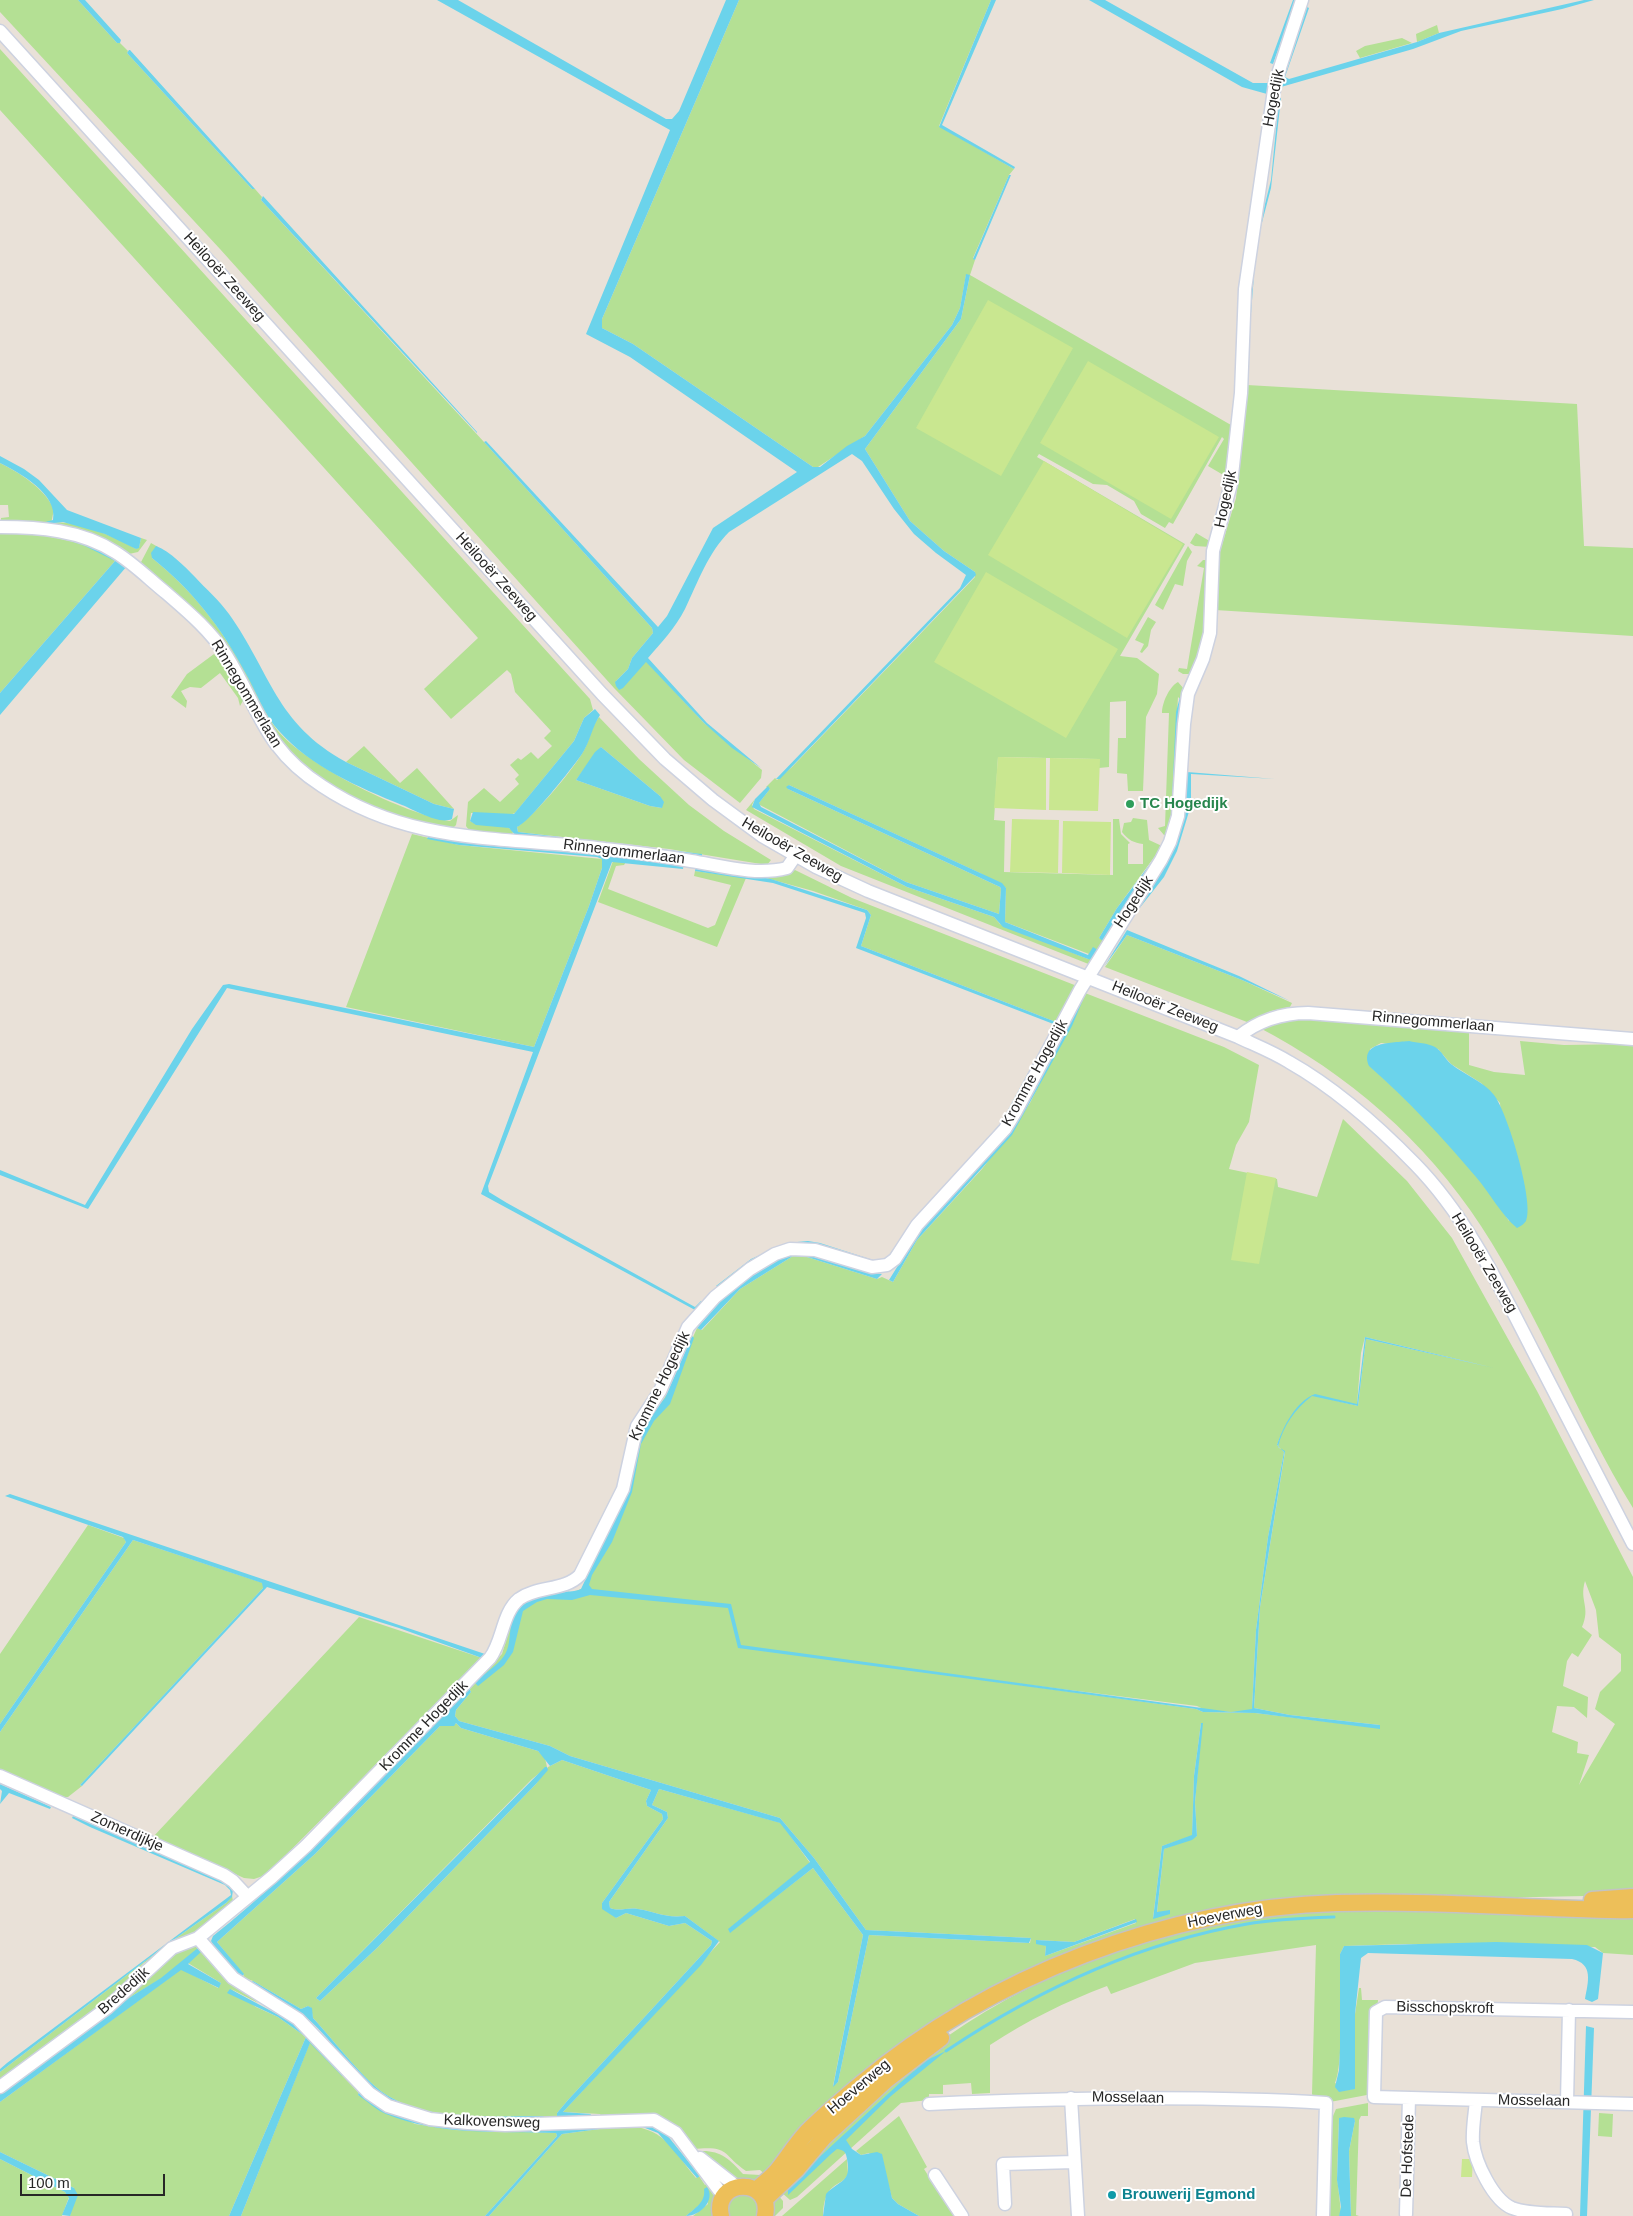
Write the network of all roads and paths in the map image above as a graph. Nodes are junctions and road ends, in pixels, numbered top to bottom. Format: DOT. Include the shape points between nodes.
graph roads {
  1 [pos="1302,0"];
  2 [pos="0,31"];
  3 [pos="0,528"];
  4 [pos="796,855"];
  5 [pos="1088,976"];
  6 [pos="1238,1037"];
  7 [pos="1633,1039"];
  8 [pos="1633,1544"];
  9 [pos="0,1776"];
  10 [pos="247,1896"];
  11 [pos="1633,1897"];
  12 [pos="1427,1903"];
  13 [pos="1633,1910"];
  14 [pos="198,1938"];
  15 [pos="1570,2010"];
  16 [pos="1633,2012"];
  17 [pos="0,2087"];
  18 [pos="1374,2097"];
  19 [pos="1071,2098"];
  20 [pos="1409,2098"];
  21 [pos="1476,2100"];
  22 [pos="1568,2102"];
  23 [pos="929,2104"];
  24 [pos="1633,2104"];
  25 [pos="689,2151"];
  26 [pos="1074,2162"];
  27 [pos="935,2175"];
  28 [pos="737,2187"];
  29 [pos="724,2197"];
  30 [pos="762,2202"];
  31 [pos="1005,2204"];
  32 [pos="1406,2214"];
  33 [pos="1566,2214"];
  34 [pos="721,2216"];
  35 [pos="962,2216"];
  36 [pos="1078,2216"];
  37 [pos="1323,2216"];
  1 -- 5 [label="street, Hogedijk" via="1275,83 1268,124 1244,289 1241,393 1231,484 1213,551 1208,645 1186,705 1178,816 1161,860"];
  2 -- 4 [label="street, Heilooër Zeeweg" via="639,733 713,800 755,831"];
  3 -- 4 [label="street, Rinnegommerlaan" via="35,528 77,536 103,545 126,560 186,610 216,641 278,748 304,774 362,809 437,833 606,849 756,871 787,868"];
  4 -- 5 [label="street, Heilooër Zeeweg" via="868,891"];
  5 -- 6 [label="street, Heilooër Zeeweg"];
  5 -- 10 [label="street, Kromme Hogedijk" via="1010,1121 917,1225 891,1263 872,1267 815,1250 790,1249 750,1269 714,1297 688,1327 660,1391 637,1426 623,1489 580,1575 567,1584 532,1592 518,1600 490,1658 306,1846"];
  6 -- 7 [label="street, Rinnegommerlaan" via="1273,1017 1308,1013"];
  6 -- 8 [label="street, Heilooër Zeeweg" via="1288,1061 1330,1090 1386,1135 1440,1193 1465,1227 1507,1300"];
  9 -- 10 [label="street, Zomerdijkje" via="224,1875"];
  10 -- 14 [label="street, Brededijk"];
  11 -- 12 [label="main road, Hoeverweg"];
  12 -- 13 [label="main road, Hoeverweg"];
  12 -- 30 [label="main road, Hoeverweg" via="1337,1903 1228,1914 1141,1936 1033,1978 959,2014 883,2066 806,2133 780,2167"];
  14 -- 17 [label="street, Brededijk" via="172,1948 107,2008"];
  14 -- 25 [label="street, Kalkovensweg" via="234,1978 298,2020 369,2093 388,2106 430,2119 505,2125 648,2119 670,2127"];
  15 -- 16 [label="street, Bisschopskroft"];
  15 -- 18 [label="street, Bisschopskroft" via="1385,2007 1376,2012"];
  15 -- 22 [label="street"];
  18 -- 20 [label="street, Mosselaan"];
  19 -- 23 [label="street, Mosselaan"];
  19 -- 26 [label="street"];
  19 -- 37 [label="street, Mosselaan" via="1326,2103"];
  20 -- 21 [label="street, Mosselaan"];
  20 -- 32 [label="street, De Hofstede"];
  21 -- 22 [label="street, Mosselaan"];
  21 -- 33 [label="street" via="1473,2143 1480,2167 1492,2190 1510,2207 1529,2212"];
  22 -- 24 [label="street, Mosselaan"];
  25 -- 28 [label="street, Kalkovensweg"];
  25 -- 29 [label="street, Kalkovensweg"];
  26 -- 31 [label="street" via="1003,2164"];
  26 -- 36 [label="street"];
  27 -- 35 [label="street"];
  28 -- 29 [label="main road"];
  28 -- 30 [label="main road" via="744,2186"];
  29 -- 34 [label="main road"];
}
